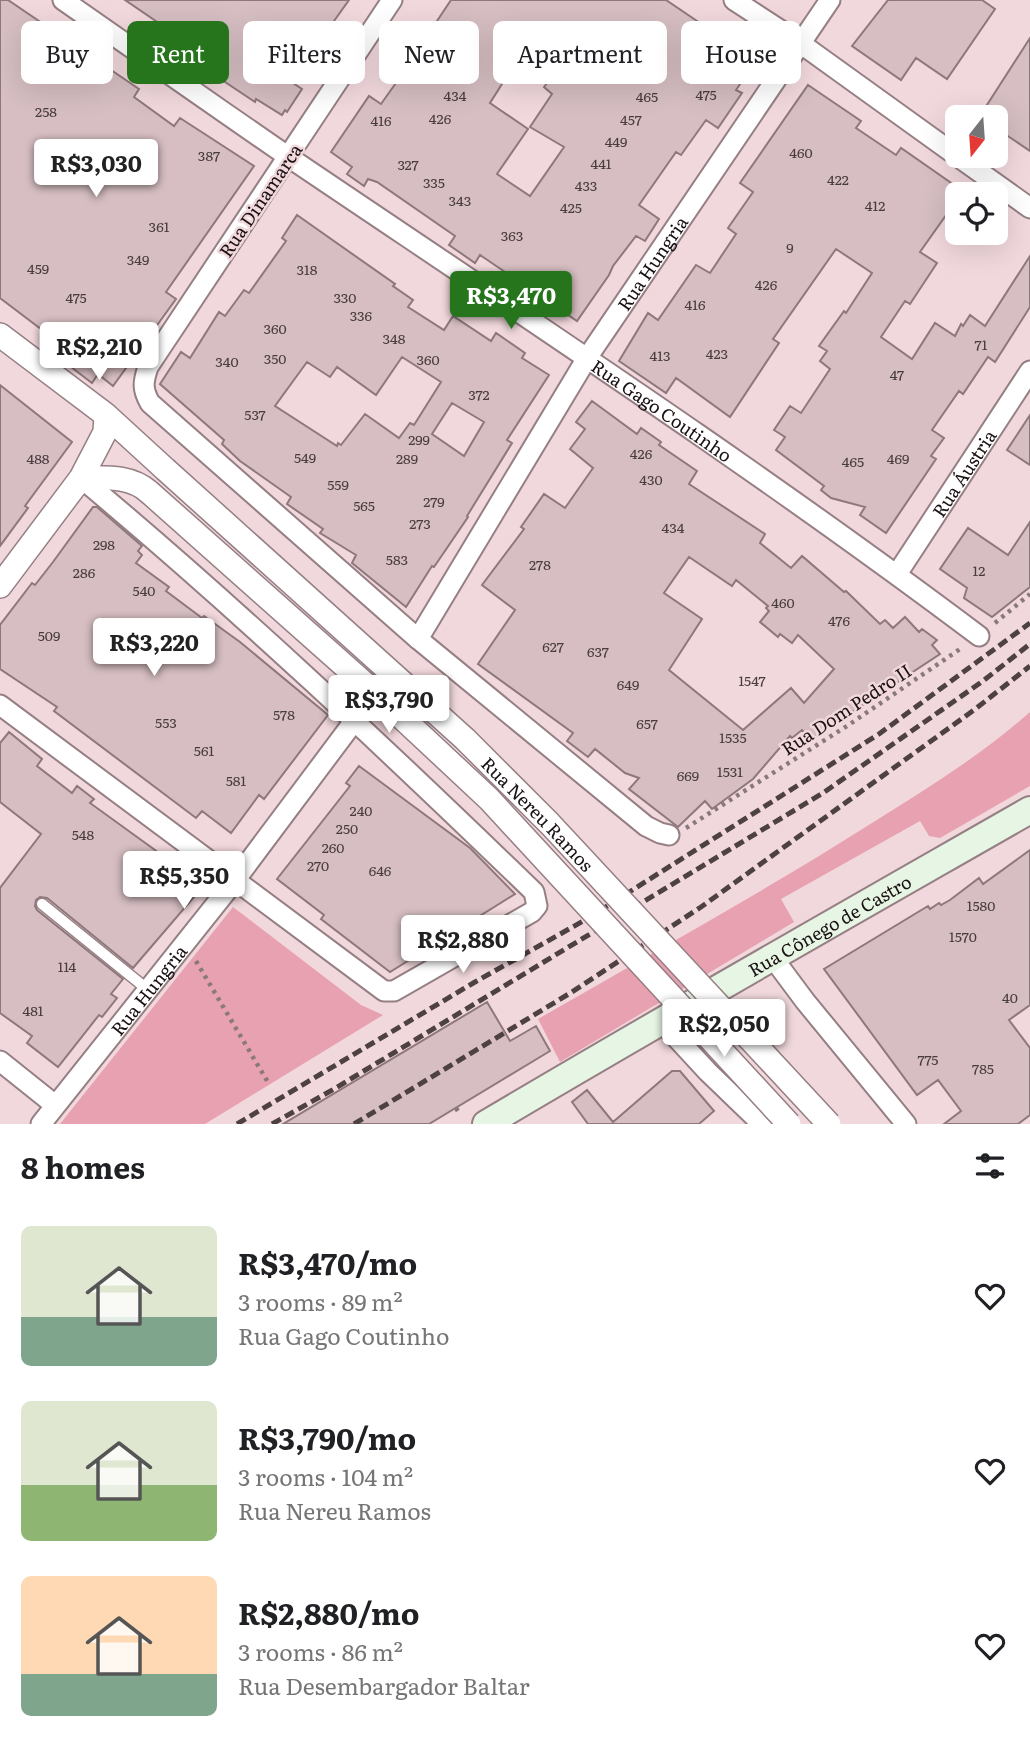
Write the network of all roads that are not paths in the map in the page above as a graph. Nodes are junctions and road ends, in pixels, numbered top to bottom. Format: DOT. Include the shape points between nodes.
graph roads {
  1 [pos="63,0"];
  2 [pos="392,0"];
  3 [pos="734,0"];
  4 [pos="830,0"];
  5 [pos="766,21"];
  6 [pos="801,42"];
  7 [pos="801,44"];
  8 [pos="772,84"];
  9 [pos="945,147"];
  10 [pos="289,157"];
  11 [pos="974,168"];
  12 [pos="1030,208"];
  13 [pos="0,335"];
  14 [pos="587,358"];
  15 [pos="1030,371"];
  16 [pos="106,415"];
  17 [pos="81,478"];
  18 [pos="897,574"];
  19 [pos="0,586"];
  20 [pos="979,636"];
  21 [pos="418,639"];
  22 [pos="0,705"];
  23 [pos="355,720"];
  24 [pos="1030,810"];
  25 [pos="669,835"];
  26 [pos="236,879"];
  27 [pos="42,904"];
  28 [pos="773,958"];
  29 [pos="147,989"];
  30 [pos="660,1020"];
  31 [pos="0,1061"];
  32 [pos="55,1105"];
  33 [pos="41,1124"];
  34 [pos="486,1124"];
  35 [pos="762,1124"];
  36 [pos="789,1124"];
  37 [pos="829,1124"];
  38 [pos="906,1124"];
  1 -- 10 [label="street, Rua Gago Coutinho"];
  2 -- 10 [label="street, Rua Dinamarca"];
  3 -- 5 [label="street"];
  4 -- 6 [label="street, Rua Hungria"];
  7 -- 9 [label="street"];
  8 -- 14 [label="street, Rua Hungria"];
  10 -- 14 [label="street, Rua Gago Coutinho"];
  10 -- 21 [label="street, Rua Dinamarca" via="148,367 143,392 150,403"];
  11 -- 12 [label="street"];
  13 -- 16 [label="street, Rua Nereu Ramos"];
  14 -- 18 [label="street, Rua Gago Coutinho"];
  14 -- 21 [label="street, Rua Hungria"];
  15 -- 18 [label="street, Rua Áustria"];
  16 -- 17 [label="street" via="105,432"];
  16 -- 37 [label="street, Rua Nereu Ramos, bridge" via="465,738"];
  17 -- 19 [label="street"];
  17 -- 23 [label="street"];
  17 -- 36 [label="street, Rua Nereu Ramos, bridge" via="116,478 149,492 382,699 489,799"];
  18 -- 20 [label="street, Rua Gago Coutinho"];
  21 -- 25 [label="street" via="646,826"];
  22 -- 26 [label="street"];
  23 -- 26 [label="street, Rua Hungria"];
  23 -- 26 [label="street" via="534,892 537,906 533,912 394,991 384,991"];
  24 -- 28 [label="main road, Rua Cônego de Castro"];
  26 -- 29 [label="street, Rua Hungria"];
  27 -- 29 [label="lane"];
  28 -- 30 [label="main road, Rua Cônego de Castro"];
  28 -- 38 [label="street"];
  29 -- 32 [label="street, Rua Hungria"];
  30 -- 34 [label="main road, Rua Cônego de Castro"];
  30 -- 35 [label="street"];
  31 -- 32 [label="street"];
  32 -- 33 [label="street, Rua Hungria"];
}
